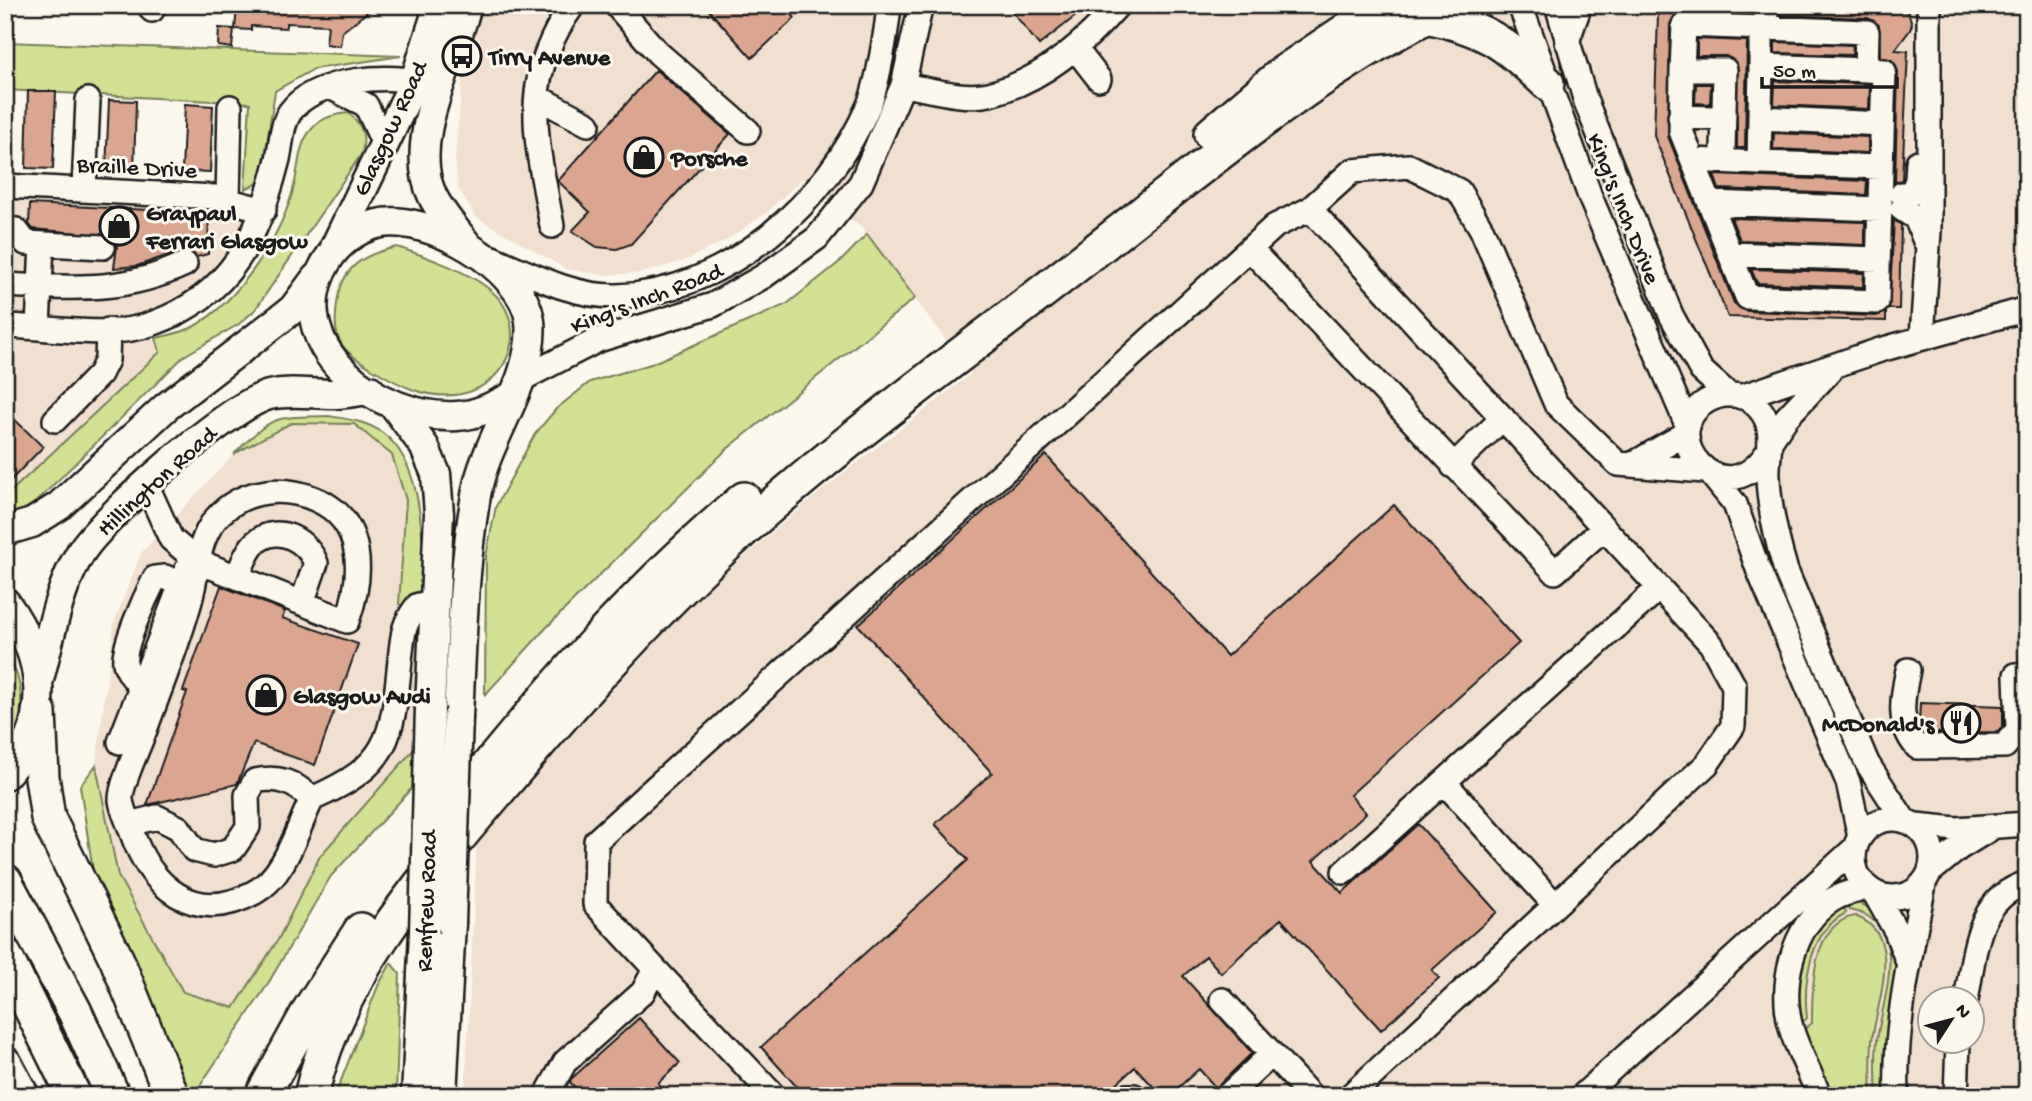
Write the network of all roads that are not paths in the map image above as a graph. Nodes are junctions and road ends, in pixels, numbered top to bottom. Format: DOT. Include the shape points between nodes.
graph roads {
  1 [pos="439,5"];
  2 [pos="467,5"];
  3 [pos="573,5"];
  4 [pos="616,5"];
  5 [pos="889,5"];
  6 [pos="920,5"];
  7 [pos="1118,5"];
  8 [pos="1384,5"];
  9 [pos="1520,5"];
  10 [pos="1558,5"];
  11 [pos="1580,5"];
  12 [pos="1929,5"];
  13 [pos="1438,11"];
  14 [pos="1764,20"];
  15 [pos="1567,42"];
  16 [pos="1075,48"];
  17 [pos="1760,69"];
  18 [pos="1682,70"];
  19 [pos="1866,70"];
  20 [pos="1930,76"];
  21 [pos="1099,79"];
  22 [pos="428,83"];
  23 [pos="1547,83"];
  24 [pos="903,85"];
  25 [pos="330,86"];
  26 [pos="537,97"];
  27 [pos="88,100"];
  28 [pos="230,107"];
  29 [pos="1680,117"];
  30 [pos="1715,118"];
  31 [pos="1759,118"];
  32 [pos="588,124"];
  33 [pos="1882,124"];
  34 [pos="748,131"];
  35 [pos="383,142"];
  36 [pos="1693,160"];
  37 [pos="1759,163"];
  38 [pos="1881,167"];
  39 [pos="5,186"];
  40 [pos="84,190"];
  41 [pos="1928,190"];
  42 [pos="228,200"];
  43 [pos="1710,203"];
  44 [pos="1899,207"];
  45 [pos="1310,209"];
  46 [pos="264,210"];
  47 [pos="552,226"];
  48 [pos="5,229"];
  49 [pos="42,244"];
  50 [pos="1926,244"];
  51 [pos="103,247"];
  52 [pos="1250,249"];
  53 [pos="474,250"];
  54 [pos="1730,254"];
  55 [pos="1878,259"];
  56 [pos="327,261"];
  57 [pos="185,264"];
  58 [pos="5,285"];
  59 [pos="40,287"];
  60 [pos="2027,309"];
  61 [pos="5,326"];
  62 [pos="37,327"];
  63 [pos="108,330"];
  64 [pos="1922,337"];
  65 [pos="1833,368"];
  66 [pos="515,389"];
  67 [pos="380,396"];
  68 [pos="1735,396"];
  69 [pos="1503,418"];
  70 [pos="55,420"];
  71 [pos="1688,430"];
  72 [pos="1768,447"];
  73 [pos="1633,464"];
  74 [pos="1453,466"];
  75 [pos="1707,472"];
  76 [pos="147,486"];
  77 [pos="1604,528"];
  78 [pos="5,531"];
  79 [pos="192,557"];
  80 [pos="237,577"];
  81 [pos="1659,588"];
  82 [pos="5,602"];
  83 [pos="436,602"];
  84 [pos="302,603"];
  85 [pos="1908,670"];
  86 [pos="2017,675"];
  87 [pos="39,698"];
  88 [pos="120,742"];
  89 [pos="5,775"];
  90 [pos="1444,782"];
  91 [pos="312,799"];
  92 [pos="1910,822"];
  93 [pos="130,824"];
  94 [pos="2027,824"];
  95 [pos="1991,828"];
  96 [pos="1857,843"];
  97 [pos="1344,872"];
  98 [pos="1927,878"];
  99 [pos="5,881"];
  100 [pos="2027,883"];
  101 [pos="1871,890"];
  102 [pos="1555,905"];
  103 [pos="5,956"];
  104 [pos="1909,965"];
  105 [pos="655,968"];
  106 [pos="1969,986"];
  107 [pos="1222,1000"];
  108 [pos="1272,1054"];
  109 [pos="1957,1056"];
  110 [pos="5,1064"];
  111 [pos="5,1075"];
  112 [pos="21,1096"];
  113 [pos="74,1096"];
  114 [pos="113,1096"];
  115 [pos="172,1096"];
  116 [pos="262,1096"];
  117 [pos="311,1096"];
  118 [pos="416,1096"];
  119 [pos="442,1096"];
  120 [pos="546,1096"];
  121 [pos="774,1096"];
  122 [pos="1127,1096"];
  123 [pos="1134,1096"];
  124 [pos="1227,1096"];
  125 [pos="1311,1096"];
  126 [pos="1350,1096"];
  127 [pos="1582,1096"];
  128 [pos="1819,1096"];
  129 [pos="1897,1096"];
  130 [pos="1956,1096"];
  1 -- 22 [label="main road, Glasgow Road"];
  2 -- 22 [label="main road, Glasgow Road"];
  3 -- 26 [label="street" via="541,64"];
  4 -- 34 [label="street" via="658,53"];
  5 -- 53 [label="street, King's Inch Road" via="869,103 839,161 795,214 744,252 678,285 618,296 572,290"];
  6 -- 24 [label="street, King's Inch Road"];
  7 -- 16 [label="street" via="1090,38"];
  8 -- 116 [label="highway" via="1284,72 862,405 735,507 651,584 548,694 393,886 332,973"];
  9 -- 23 [label="street, King's Inch Drive"];
  10 -- 15 [label="street, King's Inch Drive"];
  11 -- 15 [label="street"];
  12 -- 20 [label="street"];
  13 -- 23 [label="highway" via="1486,33"];
  13 -- 117 [label="highway" via="1380,43 1237,141 811,472 691,579 580,695 382,935 333,1028"];
  14 -- 17 [label="street"];
  14 -- 18 [label="street" via="1684,25"];
  14 -- 19 [label="street" via="1867,32"];
  15 -- 68 [label="street, King's Inch Drive" via="1586,102 1681,338 1701,370"];
  16 -- 21 [label="street"];
  16 -- 24 [label="street" via="1046,70 989,94"];
  17 -- 18 [label="street" via="1737,72 1728,149 1725,70"];
  17 -- 19 [label="street"];
  17 -- 31 [label="street"];
  18 -- 29 [label="street"];
  19 -- 33 [label="street" via="1884,71"];
  20 -- 41 [label="street"];
  20 -- 44 [label="street" via="1919,134 1917,180"];
  22 -- 25 [label="street" via="362,80"];
  22 -- 35 [label="main road, Glasgow Road"];
  22 -- 53 [label="main road, Glasgow Road" via="427,170 434,199"];
  23 -- 71 [label="street, King's Inch Drive"];
  24 -- 66 [label="street, King's Inch Road" via="861,183 817,238 713,305 598,340"];
  25 -- 35 [label="street" via="366,105"];
  25 -- 46 [label="street" via="303,100 285,120"];
  26 -- 32 [label="street"];
  26 -- 47 [label="street" via="534,120"];
  27 -- 40 [label="street"];
  28 -- 42 [label="street"];
  29 -- 30 [label="street"];
  29 -- 36 [label="street"];
  31 -- 33 [label="street"];
  31 -- 37 [label="street"];
  33 -- 38 [label="street"];
  35 -- 56 [label="main road, Glasgow Road"];
  36 -- 37 [label="street"];
  36 -- 43 [label="street"];
  37 -- 38 [label="street"];
  38 -- 44 [label="street"];
  39 -- 40 [label="street, Braille Drive"];
  40 -- 42 [label="street, Braille Drive"];
  41 -- 44 [label="street"];
  41 -- 50 [label="street"];
  42 -- 46 [label="street, Braille Drive"];
  43 -- 44 [label="street"];
  43 -- 54 [label="street"];
  44 -- 50 [label="street" via="1916,218"];
  44 -- 55 [label="street"];
  45 -- 52 [label="street" via="1275,226"];
  45 -- 69 [label="street"];
  45 -- 73 [label="street" via="1352,171 1409,166 1459,191 1482,230 1556,404 1618,464"];
  46 -- 63 [label="street" via="243,254 205,296 152,324"];
  48 -- 49 [label="street" via="16,230 26,243"];
  49 -- 51 [label="street"];
  49 -- 59 [label="street"];
  50 -- 64 [label="street"];
  52 -- 74 [label="street"];
  52 -- 105 [label="street" via="596,841 595,904"];
  53 -- 56 [label="main road" via="408,223 391,222 365,228"];
  53 -- 66 [label="main road" via="513,282 529,317 531,339"];
  54 -- 55 [label="street"];
  54 -- 55 [label="street" via="1747,297 1877,302"];
  56 -- 67 [label="main road" via="312,308 320,340 341,370"];
  56 -- 78 [label="main road, Hillington Road" via="293,309 166,407 59,506 32,523"];
  57 -- 59 [label="street" via="122,286"];
  58 -- 59 [label="street"];
  59 -- 62 [label="street"];
  60 -- 64 [label="street"];
  61 -- 62 [label="street"];
  62 -- 63 [label="street"];
  63 -- 70 [label="street" via="107,360 100,374"];
  64 -- 65 [label="street"];
  65 -- 68 [label="street"];
  65 -- 72 [label="street" via="1787,417"];
  66 -- 67 [label="main road" via="489,408 455,416 414,413"];
  66 -- 119 [label="main road, Renfrew Road, bridge" via="478,487 468,542"];
  67 -- 76 [label="main road, Hillington Road" via="283,393 250,402"];
  67 -- 83 [label="main road, Renfrew Road" via="417,434 436,474"];
  68 -- 71 [label="street" via="1703,403"];
  68 -- 72 [label="street, King's Inch Drive" via="1755,404 1764,415"];
  69 -- 74 [label="street"];
  69 -- 77 [label="street"];
  71 -- 73 [label="street"];
  71 -- 75 [label="street, King's Inch Drive" via="1691,454"];
  72 -- 75 [label="street" via="1748,473 1735,477"];
  72 -- 92 [label="street, King's Inch Drive" via="1772,513 1786,571 1867,763"];
  73 -- 75 [label="street"];
  74 -- 77 [label="street" via="1555,572"];
  75 -- 96 [label="street, King's Inch Drive" via="1735,504 1848,782"];
  76 -- 79 [label="street" via="171,539"];
  76 -- 87 [label="main road, Hillington Road" via="103,525 81,552 62,592"];
  77 -- 81 [label="street"];
  79 -- 80 [label="street"];
  79 -- 84 [label="street" via="222,513 251,496 282,489 327,504 346,524 356,546 355,600 347,621"];
  79 -- 88 [label="street" via="180,584 155,578 147,594 125,655 128,670 140,687"];
  79 -- 93 [label="street" via="190,600 121,799"];
  80 -- 84 [label="street"];
  80 -- 84 [label="street" via="257,541 273,534 302,541 316,563"];
  81 -- 90 [label="street"];
  81 -- 102 [label="street" via="1711,644 1734,686 1733,726 1707,764"];
  82 -- 87 [label="main road" via="26,636"];
  83 -- 91 [label="street" via="418,605 404,621 390,734 372,765"];
  83 -- 118 [label="main road, Renfrew Road, bridge"];
  85 -- 86 [label="street" via="1901,701 1906,734 1917,747 2005,746 2018,730"];
  87 -- 89 [label="main road, Hillington Road" via="23,753"];
  87 -- 115 [label="highway" via="41,777 48,818 117,960"];
  90 -- 97 [label="street"];
  90 -- 102 [label="street"];
  91 -- 93 [label="street" via="298,785 272,777 255,780 247,795 248,827 233,849 214,855 194,850 179,828 157,817"];
  91 -- 93 [label="street" via="281,867 256,892 225,902 190,903 159,883 141,859"];
  92 -- 95 [label="street" via="1956,830"];
  92 -- 96 [label="street" via="1879,821"];
  92 -- 98 [label="street, King's Inch Drive" via="1931,846"];
  94 -- 95 [label="street"];
  95 -- 98 [label="street" via="1959,848"];
  96 -- 101 [label="street, King's Inch Drive" via="1857,874"];
  96 -- 127 [label="street"];
  98 -- 101 [label="street" via="1900,897"];
  98 -- 104 [label="street, King's Inch Drive"];
  99 -- 114 [label="highway" via="75,1012"];
  100 -- 106 [label="street" via="2008,891 1985,914"];
  101 -- 104 [label="street, King's Inch Drive" via="1896,931"];
  101 -- 128 [label="street" via="1842,894 1819,909 1789,968 1790,1024"];
  102 -- 126 [label="street"];
  103 -- 113 [label="highway"];
  104 -- 129 [label="street, King's Inch Drive"];
  105 -- 120 [label="street" via="643,992 565,1062"];
  105 -- 121 [label="street"];
  107 -- 108 [label="street"];
  108 -- 124 [label="street"];
  108 -- 125 [label="street"];
  109 -- 130 [label="street"];
  110 -- 112 [label="highway"];
  111 -- 112 [label="highway"];
  122 -- 123 [label="street"];
}
